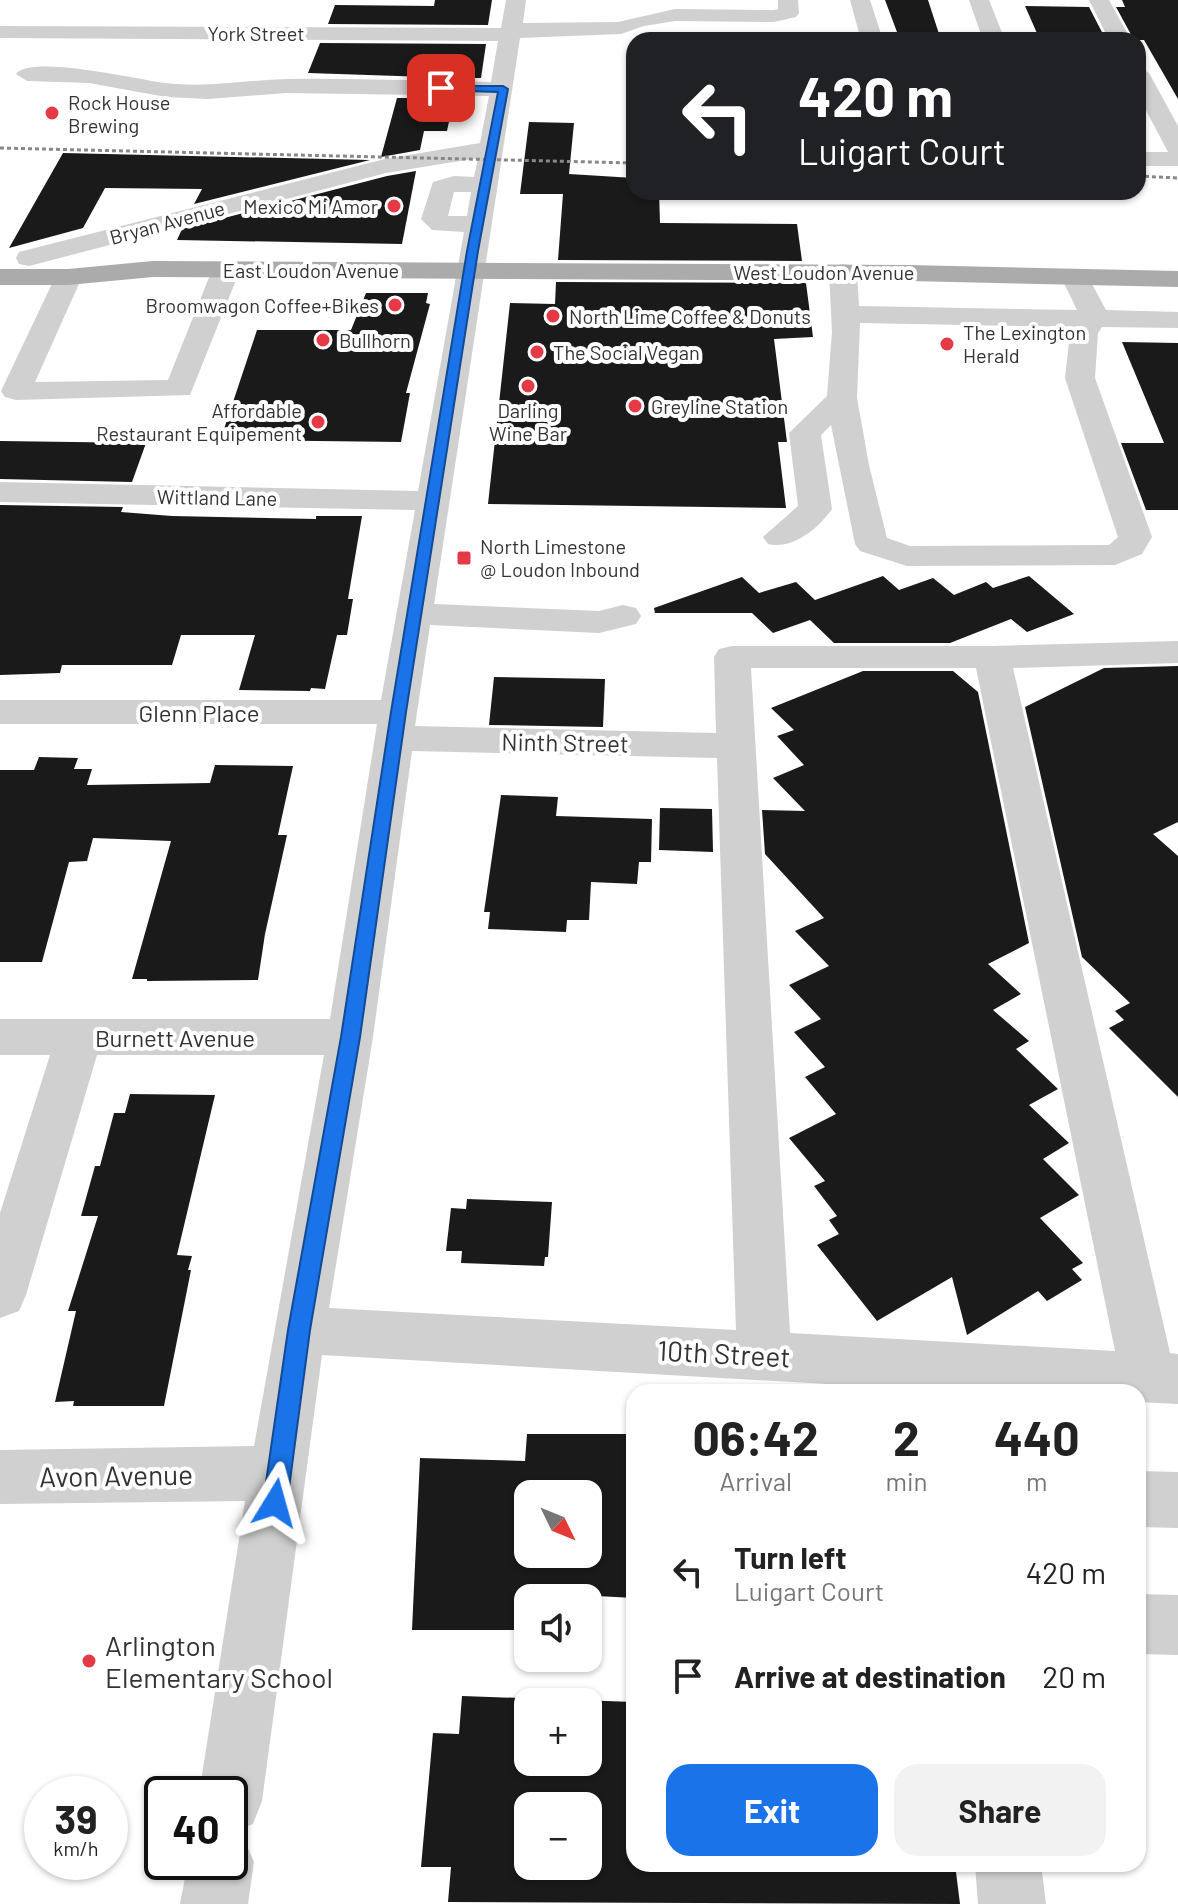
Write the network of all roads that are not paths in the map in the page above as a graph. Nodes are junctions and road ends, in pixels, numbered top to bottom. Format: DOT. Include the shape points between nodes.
graph roads {
  1 [pos="788,0"];
  2 [pos="860,0"];
  3 [pos="979,0"];
  4 [pos="1099,0"];
  5 [pos="634,11"];
  6 [pos="514,22"];
  7 [pos="0,32"];
  8 [pos="870,32"];
  9 [pos="991,32"];
  10 [pos="1116,32"];
  11 [pos="27,74"];
  12 [pos="1146,84"];
  13 [pos="503,89"];
  14 [pos="1146,89"];
  15 [pos="1178,94"];
  16 [pos="1178,148"];
  17 [pos="1146,159"];
  18 [pos="1178,159"];
  19 [pos="486,185"];
  20 [pos="0,257"];
  21 [pos="29,258"];
  22 [pos="153,269"];
  23 [pos="226,270"];
  24 [pos="470,270"];
  25 [pos="843,272"];
  26 [pos="0,277"];
  27 [pos="68,277"];
  28 [pos="1075,277"];
  29 [pos="1178,279"];
  30 [pos="1175,320"];
  31 [pos="846,323"];
  32 [pos="1090,325"];
  33 [pos="842,398"];
  34 [pos="0,492"];
  35 [pos="434,501"];
  36 [pos="780,537"];
  37 [pos="416,614"];
  38 [pos="623,616"];
  39 [pos="1178,652"];
  40 [pos="992,657"];
  41 [pos="0,712"];
  42 [pos="396,725"];
  43 [pos="735,746"];
  44 [pos="0,1037"];
  45 [pos="79,1037"];
  46 [pos="350,1037"];
  47 [pos="0,1295"];
  48 [pos="299,1330"];
  49 [pos="764,1355"];
  50 [pos="1163,1378"];
  51 [pos="951,1379"];
  52 [pos="280,1473"];
  53 [pos="0,1477"];
  54 [pos="1146,1499"];
  55 [pos="1178,1500"];
  56 [pos="1146,1624"];
  57 [pos="1178,1625"];
  58 [pos="234,1776"];
  59 [pos="1009,1872"];
  60 [pos="218,1880"];
  61 [pos="214,1904"];
  62 [pos="1012,1904"];
  1 -- 5 [label="street, York Street" via="789,13 774,16 670,17"];
  2 -- 8 [label="street"];
  3 -- 9 [label="street"];
  4 -- 10 [label="street"];
  5 -- 6 [label="street, York Street" via="621,28"];
  6 -- 7 [label="street, York Street"];
  6 -- 13 [label="street"];
  11 -- 13 [label="street" via="89,76 208,92 286,86"];
  12 -- 15 [label="street"];
  13 -- 19 [label="street"];
  14 -- 16 [label="street"];
  17 -- 18 [label="street"];
  19 -- 21 [label="street, Bryan Avenue" via="385,166"];
  19 -- 24 [label="street"];
  20 -- 21 [label="main road, East Loudon Avenue"];
  21 -- 22 [label="main road, East Loudon Avenue" via="88,259"];
  22 -- 23 [label="main road, East Loudon Avenue"];
  22 -- 27 [label="main road, East Loudon Avenue"];
  23 -- 24 [label="main road, East Loudon Avenue"];
  23 -- 27 [label="street" via="179,389 16,391"];
  24 -- 25 [label="main road, West Loudon Avenue"];
  24 -- 35 [label="street"];
  25 -- 28 [label="main road, West Loudon Avenue"];
  25 -- 31 [label="street"];
  26 -- 27 [label="main road, East Loudon Avenue"];
  28 -- 29 [label="main road, West Loudon Avenue"];
  28 -- 32 [label="street"];
  30 -- 32 [label="street"];
  31 -- 32 [label="street"];
  31 -- 33 [label="street"];
  32 -- 33 [label="street" via="1080,378 1135,537 1130,547 1115,555 907,556 872,544"];
  33 -- 36 [label="street" via="805,433 815,509"];
  34 -- 35 [label="street, Wittland Lane"];
  35 -- 37 [label="street"];
  37 -- 38 [label="street" via="599,622"];
  37 -- 42 [label="street"];
  39 -- 40 [label="street"];
  40 -- 43 [label="street" via="732,657"];
  40 -- 50 [label="street"];
  41 -- 42 [label="street, Glenn Place"];
  42 -- 43 [label="street, Ninth Street"];
  42 -- 46 [label="street"];
  43 -- 49 [label="street"];
  44 -- 45 [label="street, Burnett Avenue"];
  45 -- 46 [label="street, Burnett Avenue"];
  45 -- 47 [label="street"];
  46 -- 48 [label="street"];
  48 -- 49 [label="street, 10th Street"];
  48 -- 52 [label="street"];
  49 -- 51 [label="street, 10th Street"];
  50 -- 51 [label="street, 10th Street"];
  52 -- 53 [label="street, Avon Avenue"];
  52 -- 58 [label="street"];
  54 -- 55 [label="street"];
  56 -- 57 [label="street"];
  59 -- 62 [label="street"];
  60 -- 61 [label="street"];
}
